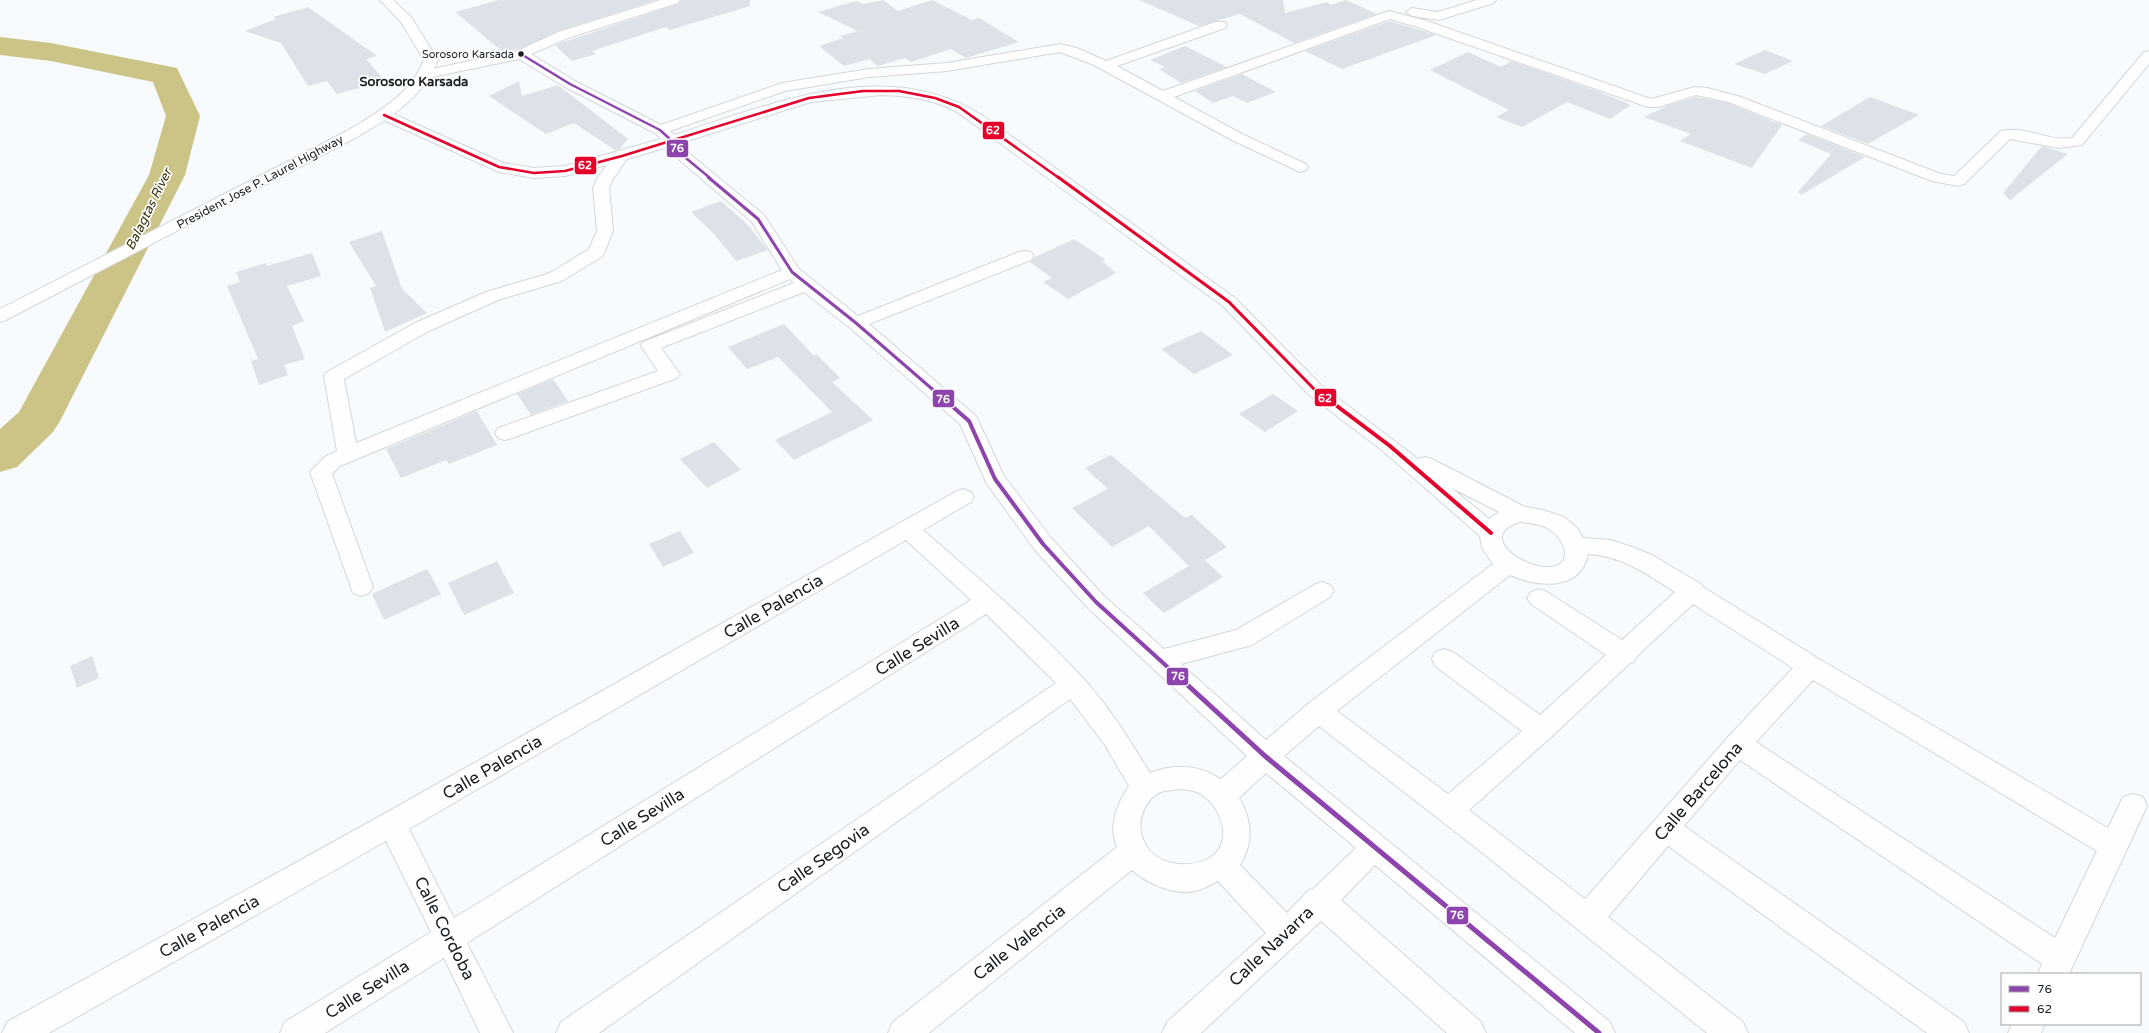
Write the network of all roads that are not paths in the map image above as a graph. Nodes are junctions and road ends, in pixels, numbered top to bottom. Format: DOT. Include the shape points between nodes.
graph roads {
  1 [pos="386,0"];
  2 [pos="674,0"];
  3 [pos="1490,0"];
  4 [pos="1389,15"];
  5 [pos="1220,25"];
  6 [pos="521,54"];
  7 [pos="2149,55"];
  8 [pos="1104,66"];
  9 [pos="427,74"];
  10 [pos="1162,96"];
  11 [pos="384,115"];
  12 [pos="666,135"];
  13 [pos="622,156"];
  14 [pos="1300,167"];
  15 [pos="1025,256"];
  16 [pos="799,278"];
  17 [pos="0,316"];
  18 [pos="856,323"];
  19 [pos="505,433"];
  20 [pos="1390,446"];
  21 [pos="348,454"];
  22 [pos="963,497"];
  23 [pos="1520,514"];
  24 [pos="908,529"];
  25 [pos="1492,533"];
  26 [pos="1577,546"];
  27 [pos="1508,564"];
  28 [pos="361,587"];
  29 [pos="1693,590"];
  30 [pos="1322,591"];
  31 [pos="1539,598"];
  32 [pos="988,601"];
  33 [pos="1624,655"];
  34 [pos="1444,659"];
  35 [pos="1159,660"];
  36 [pos="1810,666"];
  37 [pos="1073,684"];
  38 [pos="1318,711"];
  39 [pos="1541,730"];
  40 [pos="1738,744"];
  41 [pos="1265,756"];
  42 [pos="1145,788"];
  43 [pos="1222,796"];
  44 [pos="2133,806"];
  45 [pos="1449,810"];
  46 [pos="392,824"];
  47 [pos="1666,829"];
  48 [pos="2113,846"];
  49 [pos="1134,851"];
  50 [pos="1364,858"];
  51 [pos="1222,866"];
  52 [pos="1320,900"];
  53 [pos="1588,918"];
  54 [pos="1287,934"];
  55 [pos="449,937"];
  56 [pos="2056,966"];
  57 [pos="1463,1031"];
  58 [pos="18,1033"];
  59 [pos="296,1033"];
  60 [pos="497,1033"];
  61 [pos="572,1033"];
  62 [pos="904,1033"];
  63 [pos="1178,1033"];
  64 [pos="1599,1033"];
  65 [pos="1732,1033"];
  66 [pos="1953,1033"];
  1 -- 9 [label="main road, President Jose P. Laurel Highway" via="406,20 424,46 431,60"];
  2 -- 6 [label="main road" via="563,35"];
  3 -- 4 [label="main road" via="1439,16 1409,12"];
  4 -- 7 [label="main road" via="1422,24 1648,103 1654,104 1695,91 1733,99 1951,181 1958,180 2006,134 2066,145 2077,142"];
  4 -- 10 [label="main road"];
  5 -- 8 [label="main road"];
  6 -- 9 [label="main road"];
  6 -- 12 [label="main road" via="570,84"];
  8 -- 10 [label="main road"];
  8 -- 12 [label="main road" via="1074,51 1060,48 948,67 869,72 782,87"];
  9 -- 11 [label="main road, President Jose P. Laurel Highway" via="414,93"];
  10 -- 14 [label="main road" via="1237,137"];
  11 -- 13 [label="main road" via="499,167 534,172 565,171"];
  11 -- 17 [label="main road, President Jose P. Laurel Highway" via="162,234"];
  12 -- 13 [label="main road"];
  12 -- 16 [label="main road" via="681,154 758,219"];
  12 -- 20 [label="main road" via="809,98 838,93 868,90 899,92 952,104 978,119 1229,302 1315,390"];
  13 -- 21 [label="main road" via="605,178 601,188 605,231 597,252 556,277 492,296 422,327 334,376"];
  15 -- 18 [label="main road"];
  16 -- 18 [label="main road"];
  16 -- 19 [label="main road" via="650,346 670,374"];
  16 -- 21 [label="main road"];
  18 -- 35 [label="main road" via="969,421 995,479 1044,544 1096,602"];
  20 -- 23 [label="main road"];
  20 -- 25 [label="main road"];
  21 -- 28 [label="main road" via="332,460 321,472"];
  22 -- 24 [label="main road, Calle Palencia"];
  23 -- 25 [label="main road" via="1501,520"];
  23 -- 26 [label="main road" via="1556,523 1569,534"];
  24 -- 32 [label="main road"];
  24 -- 46 [label="main road, Calle Palencia"];
  25 -- 27 [label="main road" via="1492,543 1497,554"];
  26 -- 27 [label="main road" via="1577,558 1571,568 1558,575 1541,576 1523,572"];
  26 -- 29 [label="main road" via="1598,545 1621,550"];
  27 -- 38 [label="main road"];
  29 -- 33 [label="main road"];
  29 -- 36 [label="main road"];
  30 -- 35 [label="main road" via="1243,638"];
  31 -- 33 [label="main road"];
  32 -- 37 [label="main road"];
  32 -- 55 [label="main road, Calle Sevilla"];
  33 -- 39 [label="main road"];
  34 -- 39 [label="main road"];
  35 -- 41 [label="main road"];
  36 -- 40 [label="main road, Calle Barcelona"];
  36 -- 48 [label="main road"];
  37 -- 42 [label="main road" via="1114,737"];
  37 -- 61 [label="main road, Calle Segovia"];
  38 -- 41 [label="main road"];
  38 -- 45 [label="main road"];
  39 -- 45 [label="main road"];
  40 -- 47 [label="main road, Calle Barcelona"];
  40 -- 56 [label="main road"];
  41 -- 43 [label="main road"];
  41 -- 64 [label="main road"];
  42 -- 43 [label="main road" via="1162,780 1182,777 1202,782"];
  42 -- 49 [label="main road" via="1130,806 1126,828"];
  43 -- 51 [label="main road" via="1234,811 1238,832 1232,854"];
  44 -- 48 [label="main road"];
  45 -- 53 [label="main road"];
  46 -- 55 [label="main road, Calle Cordoba"];
  46 -- 58 [label="main road, Calle Palencia"];
  47 -- 53 [label="main road, Calle Barcelona"];
  47 -- 66 [label="main road"];
  48 -- 56 [label="main road"];
  49 -- 51 [label="main road" via="1149,867 1170,877 1194,878"];
  49 -- 62 [label="main road, Calle Valencia"];
  50 -- 52 [label="main road, Calle Navarra"];
  51 -- 54 [label="main road"];
  52 -- 54 [label="main road, Calle Navarra"];
  52 -- 57 [label="main road"];
  53 -- 65 [label="main road"];
  54 -- 63 [label="main road, Calle Navarra"];
  55 -- 59 [label="main road, Calle Sevilla"];
  55 -- 60 [label="main road, Calle Cordoba"];
}
